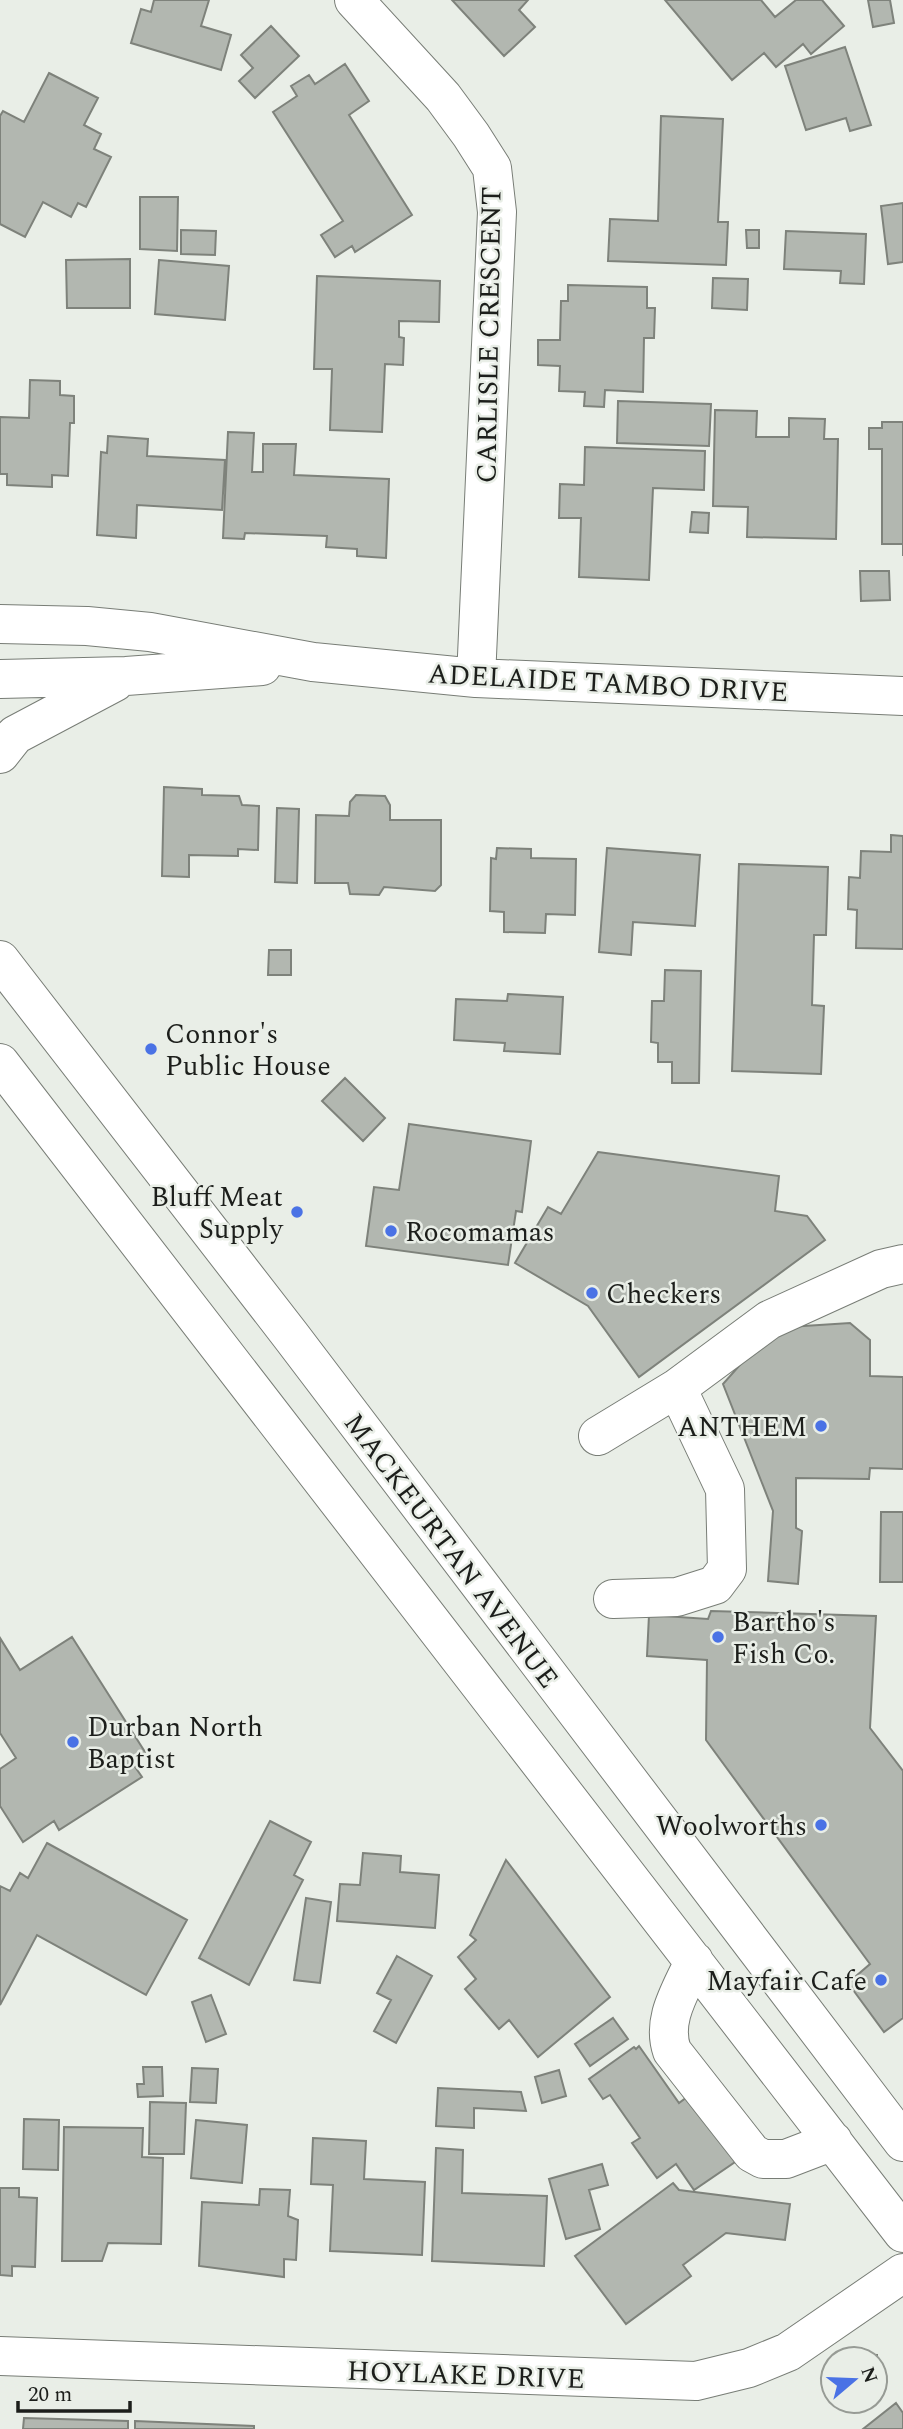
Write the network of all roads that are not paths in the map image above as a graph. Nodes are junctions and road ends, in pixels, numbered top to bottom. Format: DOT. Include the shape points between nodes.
graph roads {
  1 [pos="354,0"];
  2 [pos="0,624"];
  3 [pos="313,662"];
  4 [pos="126,676"];
  5 [pos="476,678"];
  6 [pos="0,680"];
  7 [pos="903,696"];
  8 [pos="0,754"];
  9 [pos="2,958"];
  10 [pos="0,1063"];
  11 [pos="143,1148"];
  12 [pos="92,1182"];
  13 [pos="903,1264"];
  14 [pos="677,1388"];
  15 [pos="598,1436"];
  16 [pos="612,1600"];
  17 [pos="694,1961"];
  18 [pos="833,2141"];
  19 [pos="903,2142"];
  20 [pos="903,2233"];
  21 [pos="903,2273"];
  22 [pos="0,2356"];
  1 -- 5 [label="street, CARLISLE CRESCENT" via="443,97 492,168 497,212"];
  2 -- 3 [label="street, ADELAIDE TAMBO DRIVE" via="150,632"];
  3 -- 4 [label="street, ADELAIDE TAMBO DRIVE"];
  3 -- 5 [label="street, ADELAIDE TAMBO DRIVE"];
  4 -- 6 [label="street, ADELAIDE TAMBO DRIVE"];
  4 -- 8 [label="street" via="15,735"];
  5 -- 7 [label="street, ADELAIDE TAMBO DRIVE"];
  9 -- 11 [label="street, MACKEURTAN AVENUE"];
  10 -- 12 [label="street, MACKEURTAN AVENUE"];
  11 -- 12 [label="street"];
  11 -- 19 [label="street, MACKEURTAN AVENUE"];
  12 -- 17 [label="street, MACKEURTAN AVENUE"];
  13 -- 14 [label="street" via="881,1269 769,1320"];
  14 -- 15 [label="street"];
  14 -- 16 [label="street" via="724,1489 727,1569 715,1585 677,1597"];
  17 -- 18 [label="street, MACKEURTAN AVENUE"];
  17 -- 18 [label="street" via="666,2034 672,2051 743,2146 775,2161"];
  18 -- 20 [label="street, MACKEURTAN AVENUE"];
  21 -- 22 [label="street, HOYLAKE DRIVE" via="788,2352 750,2368 696,2381"];
}
